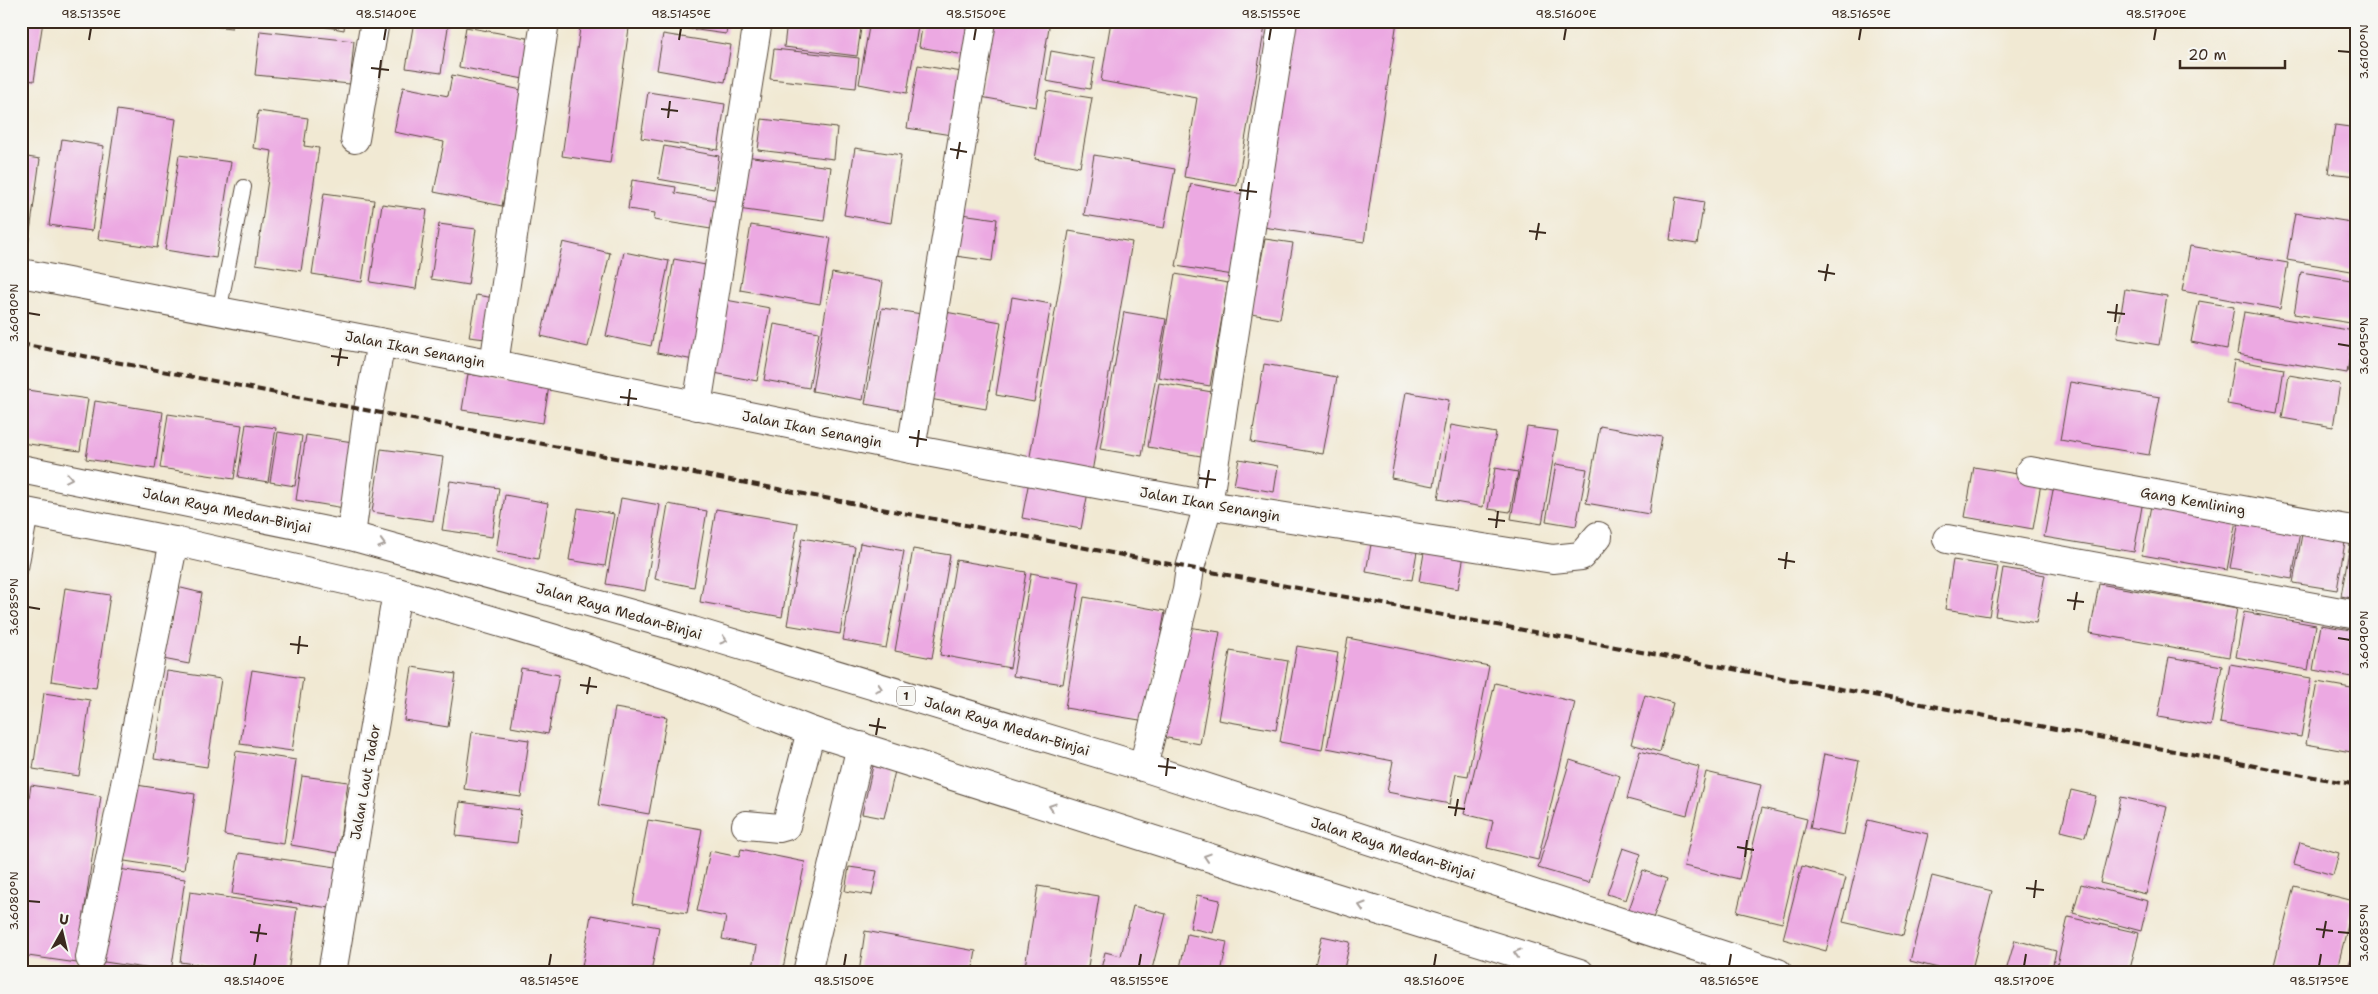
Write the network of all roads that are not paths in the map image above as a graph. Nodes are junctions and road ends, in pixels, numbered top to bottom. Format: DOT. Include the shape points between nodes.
graph roads {
  1 [pos="375,21"];
  2 [pos="545,21"];
  3 [pos="758,21"];
  4 [pos="982,21"];
  5 [pos="1283,21"];
  6 [pos="355,139"];
  7 [pos="244,187"];
  8 [pos="21,272"];
  9 [pos="220,312"];
  10 [pos="381,343"];
  11 [pos="494,364"];
  12 [pos="697,406"];
  13 [pos="911,449"];
  14 [pos="21,469"];
  15 [pos="2030,471"];
  16 [pos="1208,505"];
  17 [pos="26,512"];
  18 [pos="2357,531"];
  19 [pos="351,536"];
  20 [pos="1598,536"];
  21 [pos="1947,539"];
  22 [pos="174,541"];
  23 [pos="21,568"];
  24 [pos="397,592"];
  25 [pos="2357,615"];
  26 [pos="812,731"];
  27 [pos="861,746"];
  28 [pos="1143,767"];
  29 [pos="746,825"];
  30 [pos="90,958"];
  31 [pos="332,973"];
  32 [pos="807,973"];
  33 [pos="1580,973"];
  34 [pos="1778,973"];
  1 -- 6 [label="street"];
  2 -- 11 [label="street"];
  3 -- 12 [label="street"];
  4 -- 13 [label="street"];
  5 -- 16 [label="street"];
  7 -- 9 [label="lane"];
  8 -- 9 [label="street, Jalan Ikan Senangin"];
  9 -- 10 [label="street, Jalan Ikan Senangin"];
  10 -- 11 [label="street, Jalan Ikan Senangin"];
  10 -- 19 [label="street" via="368,410"];
  11 -- 12 [label="street, Jalan Ikan Senangin"];
  12 -- 13 [label="street, Jalan Ikan Senangin"];
  13 -- 16 [label="street, Jalan Ikan Senangin"];
  14 -- 19 [label="street, Jalan Raya Medan-Binjai / 1, one-way"];
  15 -- 18 [label="street, Gang Kemlining"];
  16 -- 20 [label="street, Jalan Ikan Senangin" via="1553,559 1582,556"];
  16 -- 28 [label="street"];
  17 -- 22 [label="street"];
  17 -- 23 [label="lane"];
  19 -- 28 [label="street, Jalan Raya Medan-Binjai / 1, one-way" via="693,631"];
  21 -- 25 [label="street"];
  22 -- 24 [label="street"];
  22 -- 30 [label="street"];
  24 -- 26 [label="street" via="688,683"];
  24 -- 31 [label="street, Jalan Laut Tador"];
  26 -- 27 [label="street"];
  26 -- 29 [label="street" via="786,826"];
  27 -- 32 [label="street"];
  33 -- 27 [label="street, one-way"];
  28 -- 34 [label="street, Jalan Raya Medan-Binjai / 1"];
}
